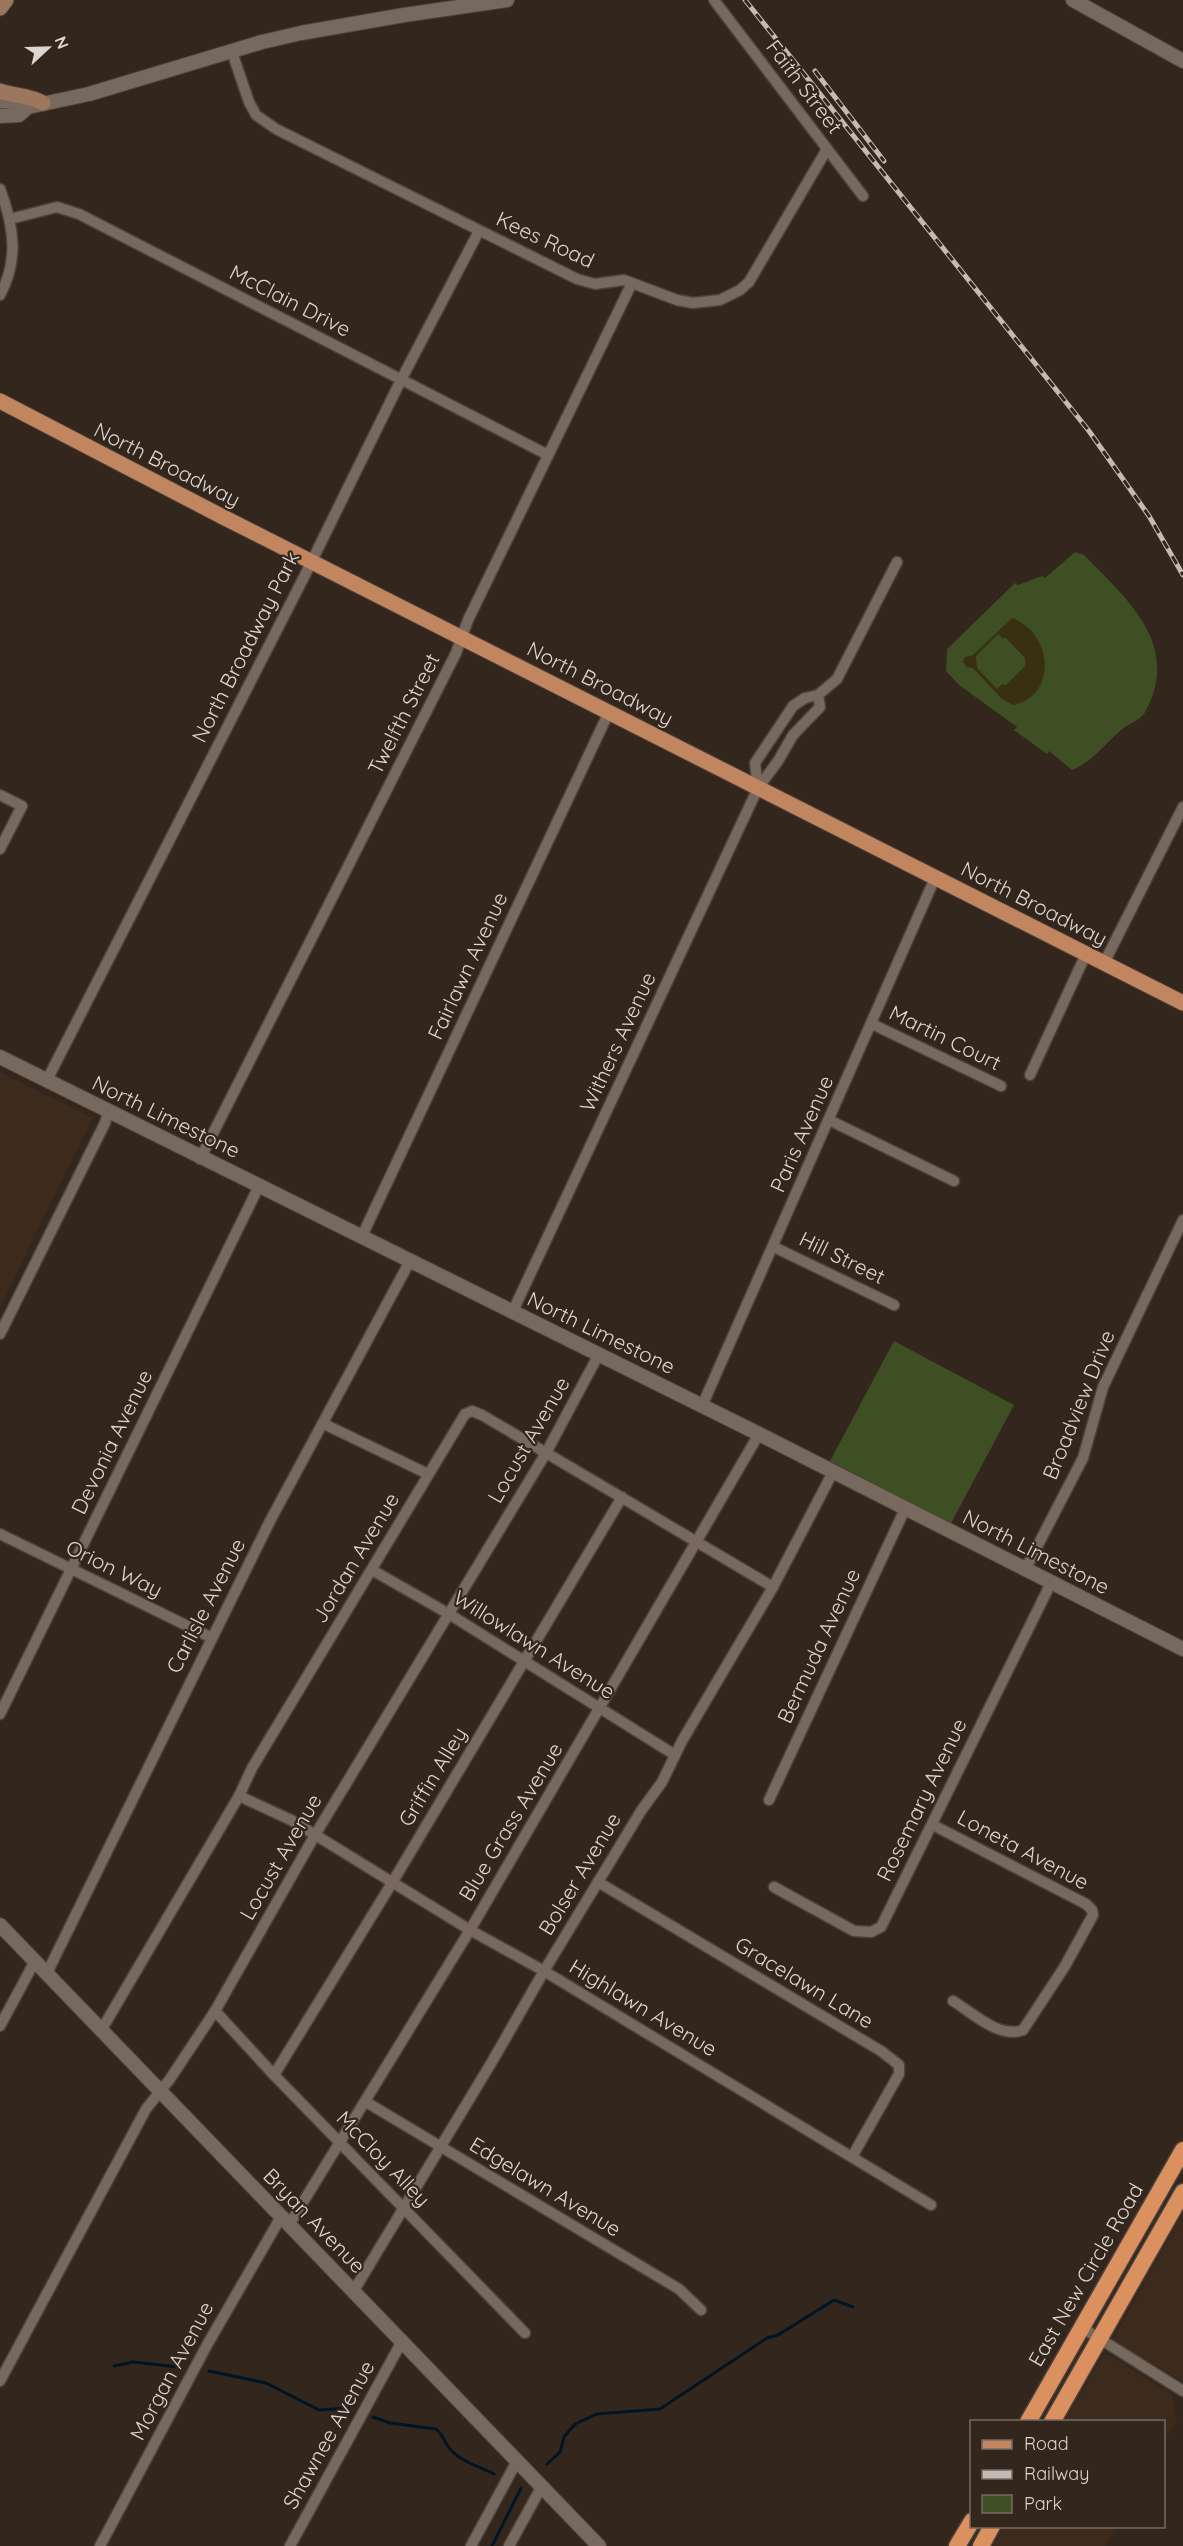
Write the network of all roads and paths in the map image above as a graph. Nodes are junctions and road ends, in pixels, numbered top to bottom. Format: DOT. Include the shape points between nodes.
graph roads {
  1 [pos="6,0"];
  2 [pos="507,0"];
  3 [pos="714,0"];
  4 [pos="1073,0"];
  5 [pos="0,8"];
  6 [pos="232,52"];
  7 [pos="1183,61"];
  8 [pos="0,91"];
  9 [pos="0,101"];
  10 [pos="43,103"];
  11 [pos="28,107"];
  12 [pos="0,116"];
  13 [pos="826,149"];
  14 [pos="0,189"];
  15 [pos="863,196"];
  16 [pos="10,219"];
  17 [pos="479,231"];
  18 [pos="632,283"];
  19 [pos="0,296"];
  20 [pos="401,380"];
  21 [pos="0,401"];
  22 [pos="548,455"];
  23 [pos="312,562"];
  24 [pos="897,562"];
  25 [pos="461,637"];
  26 [pos="818,695"];
  27 [pos="609,712"];
  28 [pos="758,788"];
  29 [pos="0,795"];
  30 [pos="1183,807"];
  31 [pos="0,849"];
  32 [pos="936,878"];
  33 [pos="1086,954"];
  34 [pos="1104,963"];
  35 [pos="1183,1003"];
  36 [pos="872,1024"];
  37 [pos="0,1057"];
  38 [pos="1030,1075"];
  39 [pos="47,1080"];
  40 [pos="1001,1086"];
  41 [pos="108,1113"];
  42 [pos="829,1120"];
  43 [pos="200,1159"];
  44 [pos="954,1181"];
  45 [pos="259,1186"];
  46 [pos="1183,1220"];
  47 [pos="362,1236"];
  48 [pos="774,1247"];
  49 [pos="410,1261"];
  50 [pos="894,1305"];
  51 [pos="513,1313"];
  52 [pos="0,1335"];
  53 [pos="599,1354"];
  54 [pos="702,1406"];
  55 [pos="324,1424"];
  56 [pos="759,1434"];
  57 [pos="546,1453"];
  58 [pos="832,1472"];
  59 [pos="428,1474"];
  60 [pos="622,1497"];
  61 [pos="905,1509"];
  62 [pos="0,1534"];
  63 [pos="696,1543"];
  64 [pos="70,1570"];
  65 [pos="372,1570"];
  66 [pos="1025,1570"];
  67 [pos="1051,1582"];
  68 [pos="773,1587"];
  69 [pos="449,1614"];
  70 [pos="212,1638"];
  71 [pos="1183,1649"];
  72 [pos="524,1663"];
  73 [pos="600,1710"];
  74 [pos="0,1714"];
  75 [pos="675,1755"];
  76 [pos="239,1796"];
  77 [pos="769,1800"];
  78 [pos="933,1825"];
  79 [pos="315,1835"];
  80 [pos="598,1882"];
  81 [pos="392,1883"];
  82 [pos="774,1887"];
  83 [pos="0,1925"];
  84 [pos="470,1930"];
  85 [pos="35,1961"];
  86 [pos="544,1971"];
  87 [pos="46,1973"];
  88 [pos="953,2001"];
  89 [pos="215,2011"];
  90 [pos="0,2026"];
  91 [pos="102,2029"];
  92 [pos="274,2075"];
  93 [pos="160,2090"];
  94 [pos="366,2102"];
  95 [pos="339,2142"];
  96 [pos="440,2147"];
  97 [pos="1183,2150"];
  98 [pos="852,2157"];
  99 [pos="1183,2192"];
  100 [pos="931,2205"];
  101 [pos="404,2209"];
  102 [pos="285,2221"];
  103 [pos="353,2292"];
  104 [pos="701,2310"];
  105 [pos="1082,2327"];
  106 [pos="525,2333"];
  107 [pos="1099,2339"];
  108 [pos="401,2343"];
  109 [pos="0,2381"];
  110 [pos="1183,2391"];
  111 [pos="1029,2420"];
  112 [pos="1053,2420"];
  113 [pos="517,2461"];
  114 [pos="542,2486"];
  115 [pos="970,2524"];
  116 [pos="991,2528"];
  117 [pos="100,2546"];
  118 [pos="290,2546"];
  119 [pos="471,2546"];
  120 [pos="509,2546"];
  121 [pos="599,2546"];
  122 [pos="957,2546"];
  123 [pos="981,2546"];
  1 -- 5 [label="main road"];
  2 -- 6 [label="street" via="301,33"];
  3 -- 13 [label="street, Faith Street"];
  4 -- 7 [label="street"];
  6 -- 10 [label="street" via="89,94"];
  6 -- 17 [label="street, Kees Road" via="249,102 266,123"];
  8 -- 10 [label="main road" via="32,96"];
  9 -- 11 [label="street" via="20,102"];
  10 -- 11 [label="street"];
  11 -- 12 [label="street" via="20,115"];
  13 -- 15 [label="street, Faith Street"];
  13 -- 18 [label="street, Kees Road" via="755,274 740,290 720,300 693,303"];
  14 -- 16 [label="street"];
  16 -- 19 [label="street" via="13,259"];
  16 -- 20 [label="street, McClain Drive" via="50,208 69,210"];
  17 -- 18 [label="street, Kees Road" via="578,279 595,284 618,280"];
  17 -- 20 [label="street, North Broadway Park"];
  18 -- 22 [label="street, Twelfth Street"];
  20 -- 22 [label="street, McClain Drive"];
  20 -- 23 [label="street, North Broadway Park"];
  21 -- 23 [label="main road, North Broadway"];
  22 -- 25 [label="street, Twelfth Street"];
  23 -- 25 [label="main road, North Broadway"];
  23 -- 39 [label="street, North Broadway Park"];
  24 -- 26 [label="street" via="837,679"];
  25 -- 27 [label="main road, North Broadway"];
  25 -- 43 [label="street, Twelfth Street"];
  26 -- 28 [label="street" via="820,707 793,735"];
  26 -- 28 [label="street" via="793,706 755,763"];
  27 -- 28 [label="main road, North Broadway"];
  27 -- 47 [label="street, Fairlawn Avenue"];
  28 -- 32 [label="main road, North Broadway"];
  28 -- 51 [label="street, Withers Avenue"];
  29 -- 31 [label="street" via="22,806"];
  30 -- 34 [label="street"];
  32 -- 33 [label="main road, North Broadway"];
  32 -- 36 [label="street, Paris Avenue"];
  33 -- 34 [label="main road, North Broadway"];
  33 -- 38 [label="street"];
  34 -- 35 [label="main road, North Broadway"];
  36 -- 40 [label="street, Martin Court"];
  36 -- 42 [label="street, Paris Avenue"];
  37 -- 39 [label="street, North Limestone"];
  39 -- 41 [label="street, North Limestone"];
  41 -- 43 [label="street, North Limestone"];
  41 -- 52 [label="street"];
  42 -- 44 [label="street"];
  42 -- 48 [label="street, Paris Avenue"];
  43 -- 45 [label="street, North Limestone"];
  45 -- 47 [label="street, North Limestone"];
  45 -- 64 [label="street, Devonia Avenue"];
  46 -- 66 [label="street, Broadview Drive" via="1103,1387 1083,1458"];
  47 -- 49 [label="street, North Limestone"];
  48 -- 50 [label="street, Hill Street"];
  48 -- 54 [label="street, Paris Avenue"];
  49 -- 51 [label="street, North Limestone"];
  49 -- 55 [label="street, Carlisle Avenue"];
  51 -- 53 [label="street, North Limestone"];
  53 -- 54 [label="street, North Limestone"];
  53 -- 57 [label="street, Locust Avenue"];
  54 -- 56 [label="street, North Limestone"];
  55 -- 59 [label="street"];
  55 -- 70 [label="street, Carlisle Avenue"];
  56 -- 58 [label="street, North Limestone"];
  56 -- 63 [label="street, Blue Grass Avenue"];
  57 -- 59 [label="street, Jordan Avenue" via="472,1411 458,1422"];
  57 -- 60 [label="street, Jordan Avenue"];
  57 -- 69 [label="street, Locust Avenue"];
  58 -- 61 [label="street, North Limestone"];
  58 -- 68 [label="street, Bolser Avenue"];
  59 -- 65 [label="street, Jordan Avenue"];
  60 -- 63 [label="street, Jordan Avenue"];
  60 -- 72 [label="street, Griffin Alley"];
  61 -- 66 [label="street, North Limestone"];
  61 -- 77 [label="street, Bermuda Avenue"];
  62 -- 64 [label="street, Orion Way"];
  63 -- 68 [label="street, Jordan Avenue"];
  63 -- 73 [label="street, Blue Grass Avenue"];
  64 -- 70 [label="street, Orion Way"];
  64 -- 74 [label="street, Devonia Avenue"];
  65 -- 69 [label="street, Willowlawn Avenue"];
  65 -- 76 [label="street, Jordan Avenue"];
  66 -- 67 [label="street, North Limestone"];
  67 -- 71 [label="street, North Limestone"];
  67 -- 78 [label="street, Rosemary Avenue"];
  68 -- 75 [label="street, Bolser Avenue"];
  69 -- 72 [label="street, Willowlawn Avenue"];
  69 -- 79 [label="street, Locust Avenue"];
  70 -- 87 [label="street, Carlisle Avenue"];
  72 -- 73 [label="street, Willowlawn Avenue"];
  72 -- 81 [label="street, Griffin Alley"];
  73 -- 75 [label="street, Willowlawn Avenue"];
  73 -- 84 [label="street, Blue Grass Avenue"];
  75 -- 80 [label="street, Bolser Avenue"];
  76 -- 79 [label="street, Highlawn Avenue"];
  76 -- 91 [label="street, Jordan Avenue"];
  78 -- 82 [label="street, Rosemary Avenue" via="881,1927 871,1932 854,1931"];
  78 -- 88 [label="street, Loneta Avenue" via="1067,1893 1086,1904 1093,1915 1023,2030 1014,2033 998,2029"];
  79 -- 81 [label="street, Highlawn Avenue"];
  79 -- 89 [label="street, Locust Avenue"];
  80 -- 86 [label="street, Bolser Avenue"];
  80 -- 98 [label="street, Gracelawn Lane" via="899,2065 899,2074"];
  81 -- 84 [label="street, Highlawn Avenue"];
  81 -- 92 [label="street, Griffin Alley"];
  83 -- 85 [label="street, Bryan Avenue"];
  84 -- 86 [label="street, Highlawn Avenue"];
  84 -- 94 [label="street, Blue Grass Avenue"];
  85 -- 87 [label="street, Bryan Avenue"];
  85 -- 90 [label="street"];
  86 -- 96 [label="street, Bolser Avenue"];
  86 -- 98 [label="street, Highlawn Avenue"];
  87 -- 91 [label="street, Bryan Avenue"];
  89 -- 92 [label="street, McCloy Alley"];
  89 -- 93 [label="street, Locust Avenue"];
  91 -- 93 [label="street, Bryan Avenue"];
  92 -- 95 [label="street, McCloy Alley"];
  93 -- 102 [label="street, Bryan Avenue"];
  93 -- 109 [label="street, Locust Avenue" via="130,2137"];
  94 -- 95 [label="street, Blue Grass Avenue"];
  94 -- 96 [label="street, Edgelawn Avenue"];
  95 -- 101 [label="street, McCloy Alley"];
  95 -- 102 [label="street, Blue Grass Avenue"];
  96 -- 101 [label="street, Bolser Avenue"];
  96 -- 104 [label="street, Edgelawn Avenue" via="679,2289"];
  97 -- 105 [label="highway, East New Circle Road"];
  98 -- 100 [label="street, Highlawn Avenue"];
  99 -- 107 [label="highway, East New Circle Road"];
  101 -- 103 [label="street, Bolser Avenue"];
  101 -- 106 [label="street, McCloy Alley"];
  102 -- 103 [label="street, Bryan Avenue"];
  102 -- 117 [label="street, Morgan Avenue" via="207,2345"];
  103 -- 108 [label="street, Bryan Avenue"];
  105 -- 107 [label="street"];
  105 -- 111 [label="highway, East New Circle Road"];
  107 -- 110 [label="street"];
  107 -- 112 [label="highway, East New Circle Road"];
  108 -- 113 [label="street, Bryan Avenue"];
  108 -- 118 [label="street, Shawnee Avenue"];
  113 -- 114 [label="street, Bryan Avenue"];
  113 -- 119 [label="street"];
  114 -- 120 [label="street"];
  114 -- 121 [label="street, Bryan Avenue"];
  115 -- 122 [label="highway"];
  116 -- 123 [label="highway"];
}
